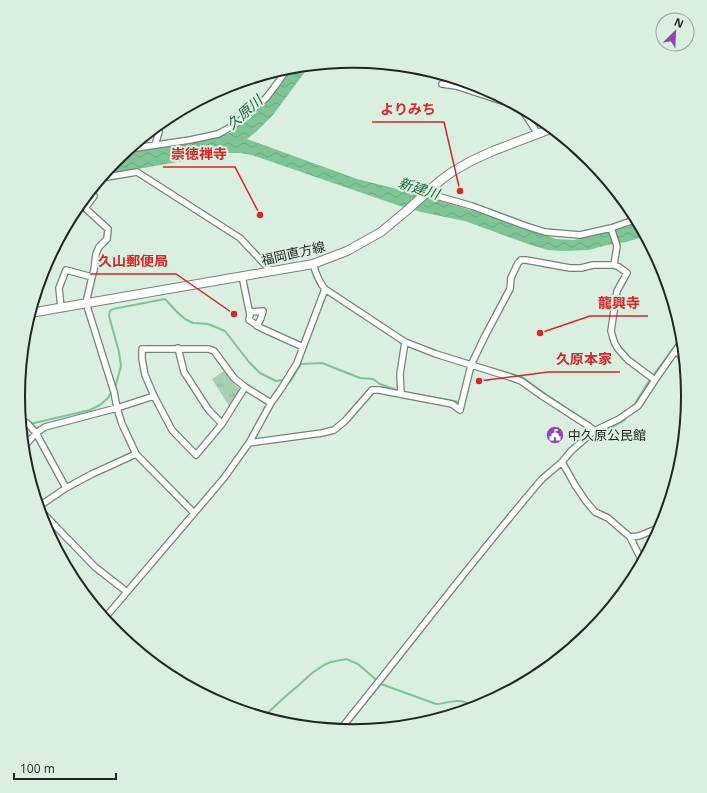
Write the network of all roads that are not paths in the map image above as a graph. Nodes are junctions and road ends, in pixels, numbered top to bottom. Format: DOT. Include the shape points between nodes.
graph roads {
  1 [pos="282,76"];
  2 [pos="442,84"];
  3 [pos="479,93"];
  4 [pos="527,118"];
  5 [pos="546,131"];
  6 [pos="159,132"];
  7 [pos="538,134"];
  8 [pos="155,145"];
  9 [pos="140,147"];
  10 [pos="110,176"];
  11 [pos="426,193"];
  12 [pos="94,196"];
  13 [pos="631,221"];
  14 [pos="611,228"];
  15 [pos="313,264"];
  16 [pos="614,266"];
  17 [pos="271,271"];
  18 [pos="242,276"];
  19 [pos="92,277"];
  20 [pos="325,289"];
  21 [pos="86,303"];
  22 [pos="61,308"];
  23 [pos="250,312"];
  24 [pos="36,313"];
  25 [pos="257,326"];
  26 [pos="405,342"];
  27 [pos="302,347"];
  28 [pos="178,348"];
  29 [pos="678,348"];
  30 [pos="676,351"];
  31 [pos="679,354"];
  32 [pos="471,365"];
  33 [pos="655,380"];
  34 [pos="245,387"];
  35 [pos="401,394"];
  36 [pos="154,396"];
  37 [pos="271,403"];
  38 [pos="117,408"];
  39 [pos="26,423"];
  40 [pos="222,424"];
  41 [pos="594,431"];
  42 [pos="36,433"];
  43 [pos="28,442"];
  44 [pos="249,443"];
  45 [pos="136,454"];
  46 [pos="562,462"];
  47 [pos="66,488"];
  48 [pos="43,504"];
  49 [pos="194,513"];
  50 [pos="49,519"];
  51 [pos="653,530"];
  52 [pos="630,537"];
  53 [pos="640,557"];
  54 [pos="127,592"];
  55 [pos="108,614"];
  56 [pos="344,725"];
  1 -- 8 [label="street" via="266,98 236,124 218,134"];
  2 -- 3 [label="street"];
  4 -- 7 [label="street"];
  5 -- 7 [label="main road, 福岡直方線"];
  6 -- 8 [label="street"];
  7 -- 11 [label="main road, 福岡直方線" via="471,161 452,172"];
  8 -- 9 [label="street"];
  10 -- 17 [label="street" via="137,172 240,238"];
  11 -- 14 [label="street" via="545,232 580,235"];
  11 -- 15 [label="main road, 福岡直方線" via="381,232 337,255"];
  12 -- 19 [label="street" via="85,208 108,229 107,238 96,254"];
  13 -- 14 [label="street"];
  14 -- 16 [label="street" via="617,246"];
  15 -- 17 [label="main road, 福岡直方線"];
  15 -- 20 [label="street"];
  16 -- 32 [label="street" via="570,268 521,260 514,271 510,289"];
  16 -- 33 [label="street" via="627,272 617,291 612,331 615,344 628,360"];
  17 -- 18 [label="main road, 福岡直方線"];
  18 -- 21 [label="main road, 福岡直方線"];
  18 -- 23 [label="street"];
  19 -- 21 [label="street"];
  19 -- 22 [label="street" via="66,270 59,288"];
  20 -- 26 [label="street"];
  20 -- 27 [label="street"];
  21 -- 22 [label="main road, 福岡直方線"];
  21 -- 38 [label="street"];
  22 -- 24 [label="main road, 福岡直方線"];
  23 -- 25 [label="street" via="249,320"];
  23 -- 25 [label="street" via="263,311"];
  25 -- 27 [label="street"];
  26 -- 32 [label="street"];
  26 -- 35 [label="street" via="400,374"];
  27 -- 37 [label="street" via="297,363"];
  28 -- 34 [label="street" via="214,351 234,378"];
  28 -- 36 [label="street" via="142,349 145,375"];
  28 -- 40 [label="street" via="184,372 208,409"];
  29 -- 30 [label="street"];
  30 -- 31 [label="street"];
  30 -- 33 [label="street"];
  32 -- 35 [label="street" via="460,410 452,404"];
  32 -- 41 [label="street" via="521,381"];
  33 -- 41 [label="street" via="636,408"];
  34 -- 37 [label="street"];
  34 -- 40 [label="street"];
  35 -- 44 [label="street" via="372,390 334,430"];
  36 -- 38 [label="street"];
  36 -- 40 [label="street" via="172,430 196,455"];
  37 -- 44 [label="street"];
  38 -- 42 [label="street" via="46,427"];
  38 -- 45 [label="street"];
  39 -- 42 [label="street"];
  41 -- 46 [label="street"];
  42 -- 43 [label="street"];
  42 -- 47 [label="street"];
  44 -- 49 [label="street"];
  45 -- 47 [label="street"];
  45 -- 49 [label="street"];
  46 -- 52 [label="street" via="595,512 608,518"];
  46 -- 56 [label="street" via="542,479"];
  47 -- 48 [label="street"];
  49 -- 54 [label="street"];
  50 -- 54 [label="street" via="95,567"];
  51 -- 52 [label="street"];
  52 -- 53 [label="street"];
  54 -- 55 [label="street"];
}
